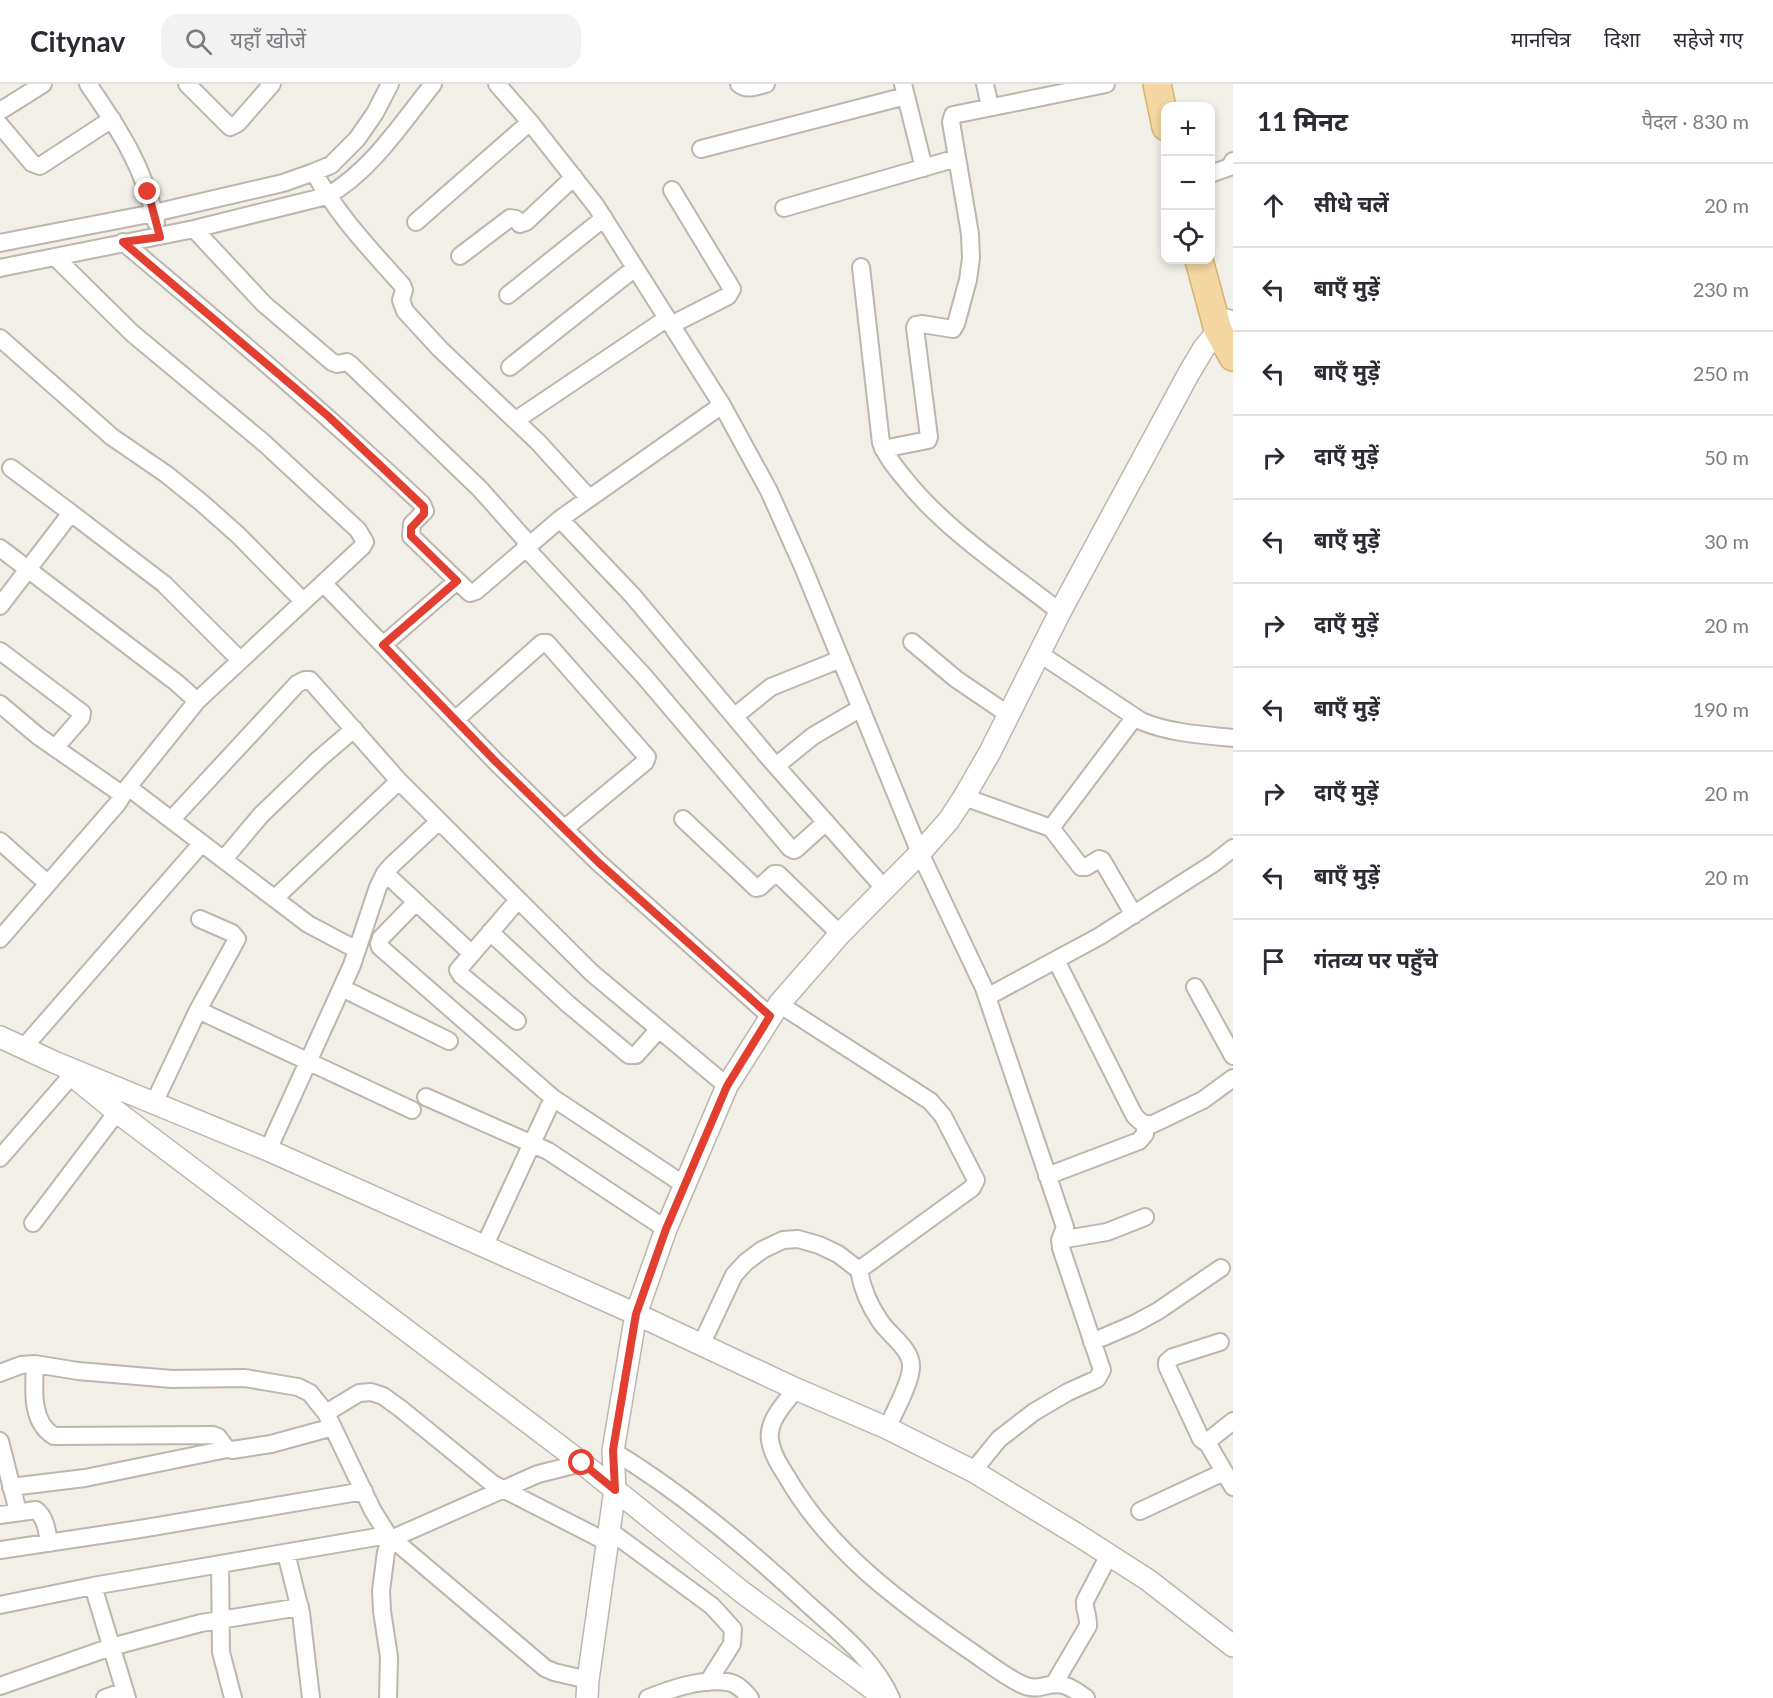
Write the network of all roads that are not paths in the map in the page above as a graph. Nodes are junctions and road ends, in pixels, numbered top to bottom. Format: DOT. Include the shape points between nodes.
graph roads {
  1 [pos="43,84"];
  2 [pos="88,84"];
  3 [pos="187,84"];
  4 [pos="272,84"];
  5 [pos="390,84"];
  6 [pos="433,84"];
  7 [pos="497,84"];
  8 [pos="739,84"];
  9 [pos="766,84"];
  10 [pos="985,84"];
  11 [pos="1106,84"];
  12 [pos="1157,84"];
  13 [pos="1169,84"];
  14 [pos="904,90"];
  15 [pos="1172,102"];
  16 [pos="1161,103"];
  17 [pos="990,107"];
  18 [pos="0,111"];
  19 [pos="112,119"];
  20 [pos="530,122"];
  21 [pos="0,125"];
  22 [pos="701,149"];
  23 [pos="957,158"];
  24 [pos="1233,161"];
  25 [pos="924,168"];
  26 [pos="314,172"];
  27 [pos="1215,172"];
  28 [pos="574,177"];
  29 [pos="672,190"];
  30 [pos="327,196"];
  31 [pos="150,201"];
  32 [pos="784,208"];
  33 [pos="604,218"];
  34 [pos="416,222"];
  35 [pos="194,229"];
  36 [pos="160,237"];
  37 [pos="123,242"];
  38 [pos="0,243"];
  39 [pos="460,256"];
  40 [pos="55,257"];
  41 [pos="1201,264"];
  42 [pos="1212,264"];
  43 [pos="861,267"];
  44 [pos="0,268"];
  45 [pos="635,268"];
  46 [pos="508,295"];
  47 [pos="669,322"];
  48 [pos="1226,326"];
  49 [pos="0,338"];
  50 [pos="1233,357"];
  51 [pos="510,367"];
  52 [pos="722,405"];
  53 [pos="516,420"];
  54 [pos="883,449"];
  55 [pos="11,468"];
  56 [pos="589,498"];
  57 [pos="71,513"];
  58 [pos="560,519"];
  59 [pos="527,546"];
  60 [pos="0,548"];
  61 [pos="28,570"];
  62 [pos="457,581"];
  63 [pos="323,583"];
  64 [pos="303,601"];
  65 [pos="0,606"];
  66 [pos="1060,612"];
  67 [pos="912,642"];
  68 [pos="383,645"];
  69 [pos="0,651"];
  70 [pos="1040,654"];
  71 [pos="841,659"];
  72 [pos="240,660"];
  73 [pos="197,701"];
  74 [pos="0,704"];
  75 [pos="861,708"];
  76 [pos="1009,715"];
  77 [pos="735,716"];
  78 [pos="1134,718"];
  79 [pos="455,720"];
  80 [pos="354,729"];
  81 [pos="1233,738"];
  82 [pos="55,748"];
  83 [pos="776,766"];
  84 [pos="399,782"];
  85 [pos="126,791"];
  86 [pos="964,797"];
  87 [pos="683,819"];
  88 [pos="171,820"];
  89 [pos="438,822"];
  90 [pos="826,822"];
  91 [pos="1051,828"];
  92 [pos="564,829"];
  93 [pos="0,841"];
  94 [pos="202,843"];
  95 [pos="1233,848"];
  96 [pos="920,853"];
  97 [pos="225,859"];
  98 [pos="385,873"];
  99 [pos="47,884"];
  100 [pos="884,888"];
  101 [pos="275,898"];
  102 [pos="518,900"];
  103 [pos="416,902"];
  104 [pos="1134,915"];
  105 [pos="200,919"];
  106 [pos="490,932"];
  107 [pos="840,934"];
  108 [pos="0,939"];
  109 [pos="357,950"];
  110 [pos="471,953"];
  111 [pos="1056,960"];
  112 [pos="1195,987"];
  113 [pos="342,988"];
  114 [pos="987,997"];
  115 [pos="774,1010"];
  116 [pos="198,1011"];
  117 [pos="517,1021"];
  118 [pos="659,1029"];
  119 [pos="0,1037"];
  120 [pos="449,1041"];
  121 [pos="24,1047"];
  122 [pos="1233,1056"];
  123 [pos="307,1061"];
  124 [pos="54,1062"];
  125 [pos="72,1075"];
  126 [pos="1233,1078"];
  127 [pos="727,1086"];
  128 [pos="426,1097"];
  129 [pos="553,1098"];
  130 [pos="154,1103"];
  131 [pos="412,1110"];
  132 [pos="117,1112"];
  133 [pos="1145,1125"];
  134 [pos="533,1143"];
  135 [pos="268,1150"];
  136 [pos="0,1158"];
  137 [pos="1047,1176"];
  138 [pos="686,1186"];
  139 [pos="1145,1217"];
  140 [pos="33,1223"];
  141 [pos="666,1229"];
  142 [pos="1060,1240"];
  143 [pos="484,1247"];
  144 [pos="1221,1268"];
  145 [pos="859,1270"];
  146 [pos="636,1314"];
  147 [pos="1092,1342"];
  148 [pos="1221,1342"];
  149 [pos="701,1345"];
  150 [pos="35,1364"];
  151 [pos="0,1373"];
  152 [pos="796,1389"];
  153 [pos="330,1420"];
  154 [pos="1233,1421"];
  155 [pos="887,1428"];
  156 [pos="0,1441"];
  157 [pos="1208,1444"];
  158 [pos="227,1449"];
  159 [pos="613,1450"];
  160 [pos="582,1463"];
  161 [pos="973,1471"];
  162 [pos="1224,1472"];
  163 [pos="11,1487"];
  164 [pos="1233,1487"];
  165 [pos="504,1490"];
  166 [pos="615,1490"];
  167 [pos="364,1491"];
  168 [pos="1140,1511"];
  169 [pos="18,1512"];
  170 [pos="0,1515"];
  171 [pos="389,1537"];
  172 [pos="609,1537"];
  173 [pos="49,1543"];
  174 [pos="0,1550"];
  175 [pos="286,1554"];
  176 [pos="1109,1555"];
  177 [pos="220,1564"];
  178 [pos="93,1586"];
  179 [pos="0,1605"];
  180 [pos="300,1607"];
  181 [pos="220,1620"];
  182 [pos="1233,1646"];
  183 [pos="111,1647"];
  184 [pos="708,1682"];
  185 [pos="1053,1684"];
  186 [pos="0,1686"];
  187 [pos="587,1689"];
  188 [pos="126,1694"];
  189 [pos="105,1698"];
  190 [pos="233,1698"];
  191 [pos="311,1698"];
  192 [pos="388,1698"];
  193 [pos="648,1698"];
  194 [pos="750,1698"];
  195 [pos="885,1698"];
  196 [pos="891,1698"];
  197 [pos="1086,1698"];
  1 -- 18 [label="street"];
  2 -- 19 [label="street"];
  3 -- 4 [label="street" via="230,127"];
  5 -- 26 [label="street" via="357,139 331,165"];
  6 -- 30 [label="street" via="376,154 345,186"];
  7 -- 20 [label="street"];
  8 -- 9 [label="street" via="751,88"];
  10 -- 17 [label="street"];
  11 -- 17 [label="street"];
  12 -- 16 [label="main road"];
  13 -- 15 [label="main road"];
  14 -- 22 [label="street"];
  14 -- 25 [label="street"];
  17 -- 23 [label="street" via="953,115"];
  19 -- 21 [label="street" via="40,166 32,163"];
  19 -- 31 [label="street" via="129,146"];
  20 -- 28 [label="street"];
  20 -- 34 [label="street"];
  23 -- 25 [label="street"];
  23 -- 54 [label="street" via="970,234 971,258 964,297 953,329 922,324 915,328 929,437 924,442"];
  24 -- 27 [label="street" via="1230,167"];
  25 -- 32 [label="street"];
  26 -- 30 [label="street"];
  26 -- 31 [label="street" via="284,183"];
  28 -- 33 [label="street"];
  28 -- 39 [label="street" via="526,222 520,224 510,218"];
  29 -- 47 [label="street" via="732,290 728,296"];
  30 -- 35 [label="street"];
  30 -- 53 [label="street" via="402,285 405,311 440,350"];
  31 -- 36 [label="street"];
  31 -- 38 [label="street"];
  33 -- 45 [label="street"];
  33 -- 46 [label="street"];
  35 -- 36 [label="street"];
  35 -- 59 [label="street" via="264,304 333,362 347,362 375,387 480,489"];
  36 -- 37 [label="street"];
  37 -- 40 [label="street"];
  37 -- 62 [label="street" via="328,416 422,504 425,511 412,524 411,536"];
  40 -- 44 [label="street"];
  40 -- 63 [label="street" via="132,333 264,443 358,530 365,542 362,547"];
  41 -- 48 [label="main road"];
  42 -- 48 [label="main road"];
  43 -- 54 [label="street"];
  45 -- 47 [label="street"];
  45 -- 51 [label="street"];
  47 -- 52 [label="street"];
  47 -- 53 [label="street"];
  48 -- 50 [label="main road"];
  48 -- 66 [label="street" via="1189,373"];
  49 -- 64 [label="street" via="112,437 202,502"];
  52 -- 56 [label="street"];
  52 -- 71 [label="street" via="769,491"];
  53 -- 56 [label="street"];
  54 -- 66 [label="street" via="938,515"];
  55 -- 57 [label="street"];
  56 -- 58 [label="street"];
  57 -- 61 [label="street"];
  57 -- 72 [label="street" via="164,584"];
  58 -- 59 [label="street"];
  58 -- 77 [label="street" via="633,596"];
  59 -- 62 [label="street" via="473,593"];
  59 -- 90 [label="street" via="790,848 796,849"];
  60 -- 61 [label="street"];
  61 -- 65 [label="street"];
  61 -- 73 [label="street"];
  62 -- 68 [label="street"];
  63 -- 64 [label="street"];
  63 -- 68 [label="street"];
  64 -- 72 [label="street"];
  66 -- 70 [label="street"];
  67 -- 76 [label="street" via="956,679"];
  68 -- 79 [label="street"];
  69 -- 82 [label="street" via="82,713"];
  70 -- 76 [label="street"];
  70 -- 78 [label="street"];
  71 -- 75 [label="street"];
  71 -- 77 [label="street" via="771,687"];
  72 -- 73 [label="street"];
  73 -- 85 [label="street"];
  74 -- 82 [label="street"];
  75 -- 83 [label="street" via="813,736"];
  75 -- 96 [label="street"];
  76 -- 86 [label="street"];
  77 -- 83 [label="street"];
  78 -- 81 [label="street" via="1151,725"];
  78 -- 91 [label="street"];
  79 -- 92 [label="street"];
  79 -- 92 [label="street" via="542,643 547,644 647,758"];
  80 -- 84 [label="street"];
  80 -- 88 [label="street" via="317,686 305,680 297,684"];
  80 -- 97 [label="street" via="275,801"];
  82 -- 85 [label="street"];
  83 -- 90 [label="street"];
  84 -- 89 [label="street"];
  84 -- 101 [label="street"];
  85 -- 88 [label="street"];
  85 -- 99 [label="street"];
  86 -- 91 [label="street"];
  86 -- 96 [label="street"];
  87 -- 107 [label="street" via="755,887 778,874"];
  88 -- 94 [label="street"];
  89 -- 98 [label="street"];
  89 -- 102 [label="street"];
  90 -- 100 [label="street"];
  91 -- 104 [label="street" via="1081,867 1102,860"];
  92 -- 115 [label="street"];
  93 -- 99 [label="street"];
  94 -- 97 [label="street"];
  94 -- 121 [label="street"];
  95 -- 104 [label="street"];
  96 -- 100 [label="street"];
  96 -- 114 [label="street"];
  97 -- 101 [label="street"];
  98 -- 103 [label="street"];
  98 -- 109 [label="street"];
  99 -- 108 [label="street"];
  100 -- 107 [label="street"];
  101 -- 109 [label="street" via="308,924"];
  102 -- 106 [label="street"];
  102 -- 118 [label="street" via="592,973"];
  103 -- 110 [label="street"];
  103 -- 129 [label="street" via="381,938 380,947"];
  104 -- 111 [label="street"];
  105 -- 116 [label="street" via="237,939"];
  106 -- 110 [label="street"];
  106 -- 118 [label="street" via="629,1055 636,1055"];
  107 -- 115 [label="street"];
  109 -- 113 [label="street"];
  110 -- 117 [label="street" via="459,972"];
  111 -- 114 [label="street"];
  111 -- 133 [label="street" via="1134,1115"];
  112 -- 122 [label="street"];
  113 -- 120 [label="street"];
  113 -- 123 [label="street"];
  114 -- 137 [label="street"];
  115 -- 127 [label="street"];
  115 -- 145 [label="street" via="930,1101 943,1116 976,1180 972,1188"];
  116 -- 123 [label="street"];
  116 -- 130 [label="street"];
  118 -- 127 [label="street"];
  119 -- 121 [label="street"];
  121 -- 124 [label="street"];
  123 -- 131 [label="street"];
  123 -- 135 [label="street"];
  124 -- 125 [label="street"];
  124 -- 130 [label="street"];
  125 -- 132 [label="street"];
  125 -- 136 [label="street"];
  126 -- 133 [label="street" via="1203,1100"];
  127 -- 138 [label="street"];
  128 -- 134 [label="street"];
  129 -- 134 [label="street"];
  129 -- 138 [label="street"];
  130 -- 135 [label="street"];
  132 -- 140 [label="street"];
  132 -- 160 [label="street"];
  133 -- 137 [label="street" via="1145,1134 1139,1141"];
  134 -- 141 [label="street"];
  134 -- 143 [label="street"];
  135 -- 143 [label="street"];
  137 -- 142 [label="street" via="1065,1227"];
  138 -- 141 [label="street"];
  139 -- 142 [label="street" via="1107,1232"];
  141 -- 146 [label="street"];
  142 -- 147 [label="street"];
  143 -- 146 [label="street"];
  144 -- 147 [label="street" via="1158,1311"];
  145 -- 149 [label="street" via="829,1250 798,1239 783,1240 762,1250 734,1275"];
  145 -- 155 [label="street" via="870,1306 911,1359 911,1373"];
  146 -- 149 [label="street"];
  146 -- 159 [label="street"];
  147 -- 161 [label="street" via="1102,1371 1099,1377 1034,1412 999,1439"];
  148 -- 157 [label="street" via="1167,1362 1201,1439"];
  149 -- 152 [label="street"];
  150 -- 151 [label="street"];
  150 -- 153 [label="street" via="121,1376 245,1378 279,1383 310,1393"];
  150 -- 158 [label="street" via="38,1413 42,1426 54,1436 213,1435"];
  152 -- 155 [label="street"];
  152 -- 185 [label="street" via="778,1412 770,1439 776,1459 800,1499 829,1536 922,1618 1013,1680 1034,1689"];
  153 -- 158 [label="street" via="271,1443"];
  153 -- 165 [label="street" via="359,1392 383,1396"];
  153 -- 167 [label="street"];
  154 -- 157 [label="street"];
  155 -- 161 [label="street"];
  156 -- 163 [label="street"];
  157 -- 162 [label="street"];
  158 -- 163 [label="street" via="85,1478"];
  159 -- 166 [label="street"];
  159 -- 196 [label="street" via="662,1482 780,1578 879,1674"];
  160 -- 165 [label="street" via="538,1474"];
  160 -- 166 [label="street"];
  161 -- 176 [label="street"];
  162 -- 164 [label="street"];
  162 -- 168 [label="street"];
  163 -- 169 [label="street"];
  165 -- 171 [label="street"];
  165 -- 172 [label="street"];
  166 -- 172 [label="street"];
  166 -- 195 [label="street" via="742,1592"];
  167 -- 171 [label="street"];
  167 -- 173 [label="street"];
  169 -- 170 [label="street"];
  169 -- 173 [label="street" via="36,1510 41,1514"];
  171 -- 175 [label="street"];
  171 -- 187 [label="street" via="544,1668"];
  171 -- 192 [label="street" via="381,1591 389,1656"];
  172 -- 184 [label="street" via="712,1606 733,1629 732,1644"];
  172 -- 187 [label="street"];
  173 -- 174 [label="street"];
  175 -- 177 [label="street"];
  175 -- 180 [label="street"];
  176 -- 182 [label="street"];
  176 -- 185 [label="street" via="1085,1601 1088,1626"];
  177 -- 178 [label="street"];
  177 -- 181 [label="street"];
  178 -- 179 [label="street"];
  178 -- 183 [label="street"];
  180 -- 181 [label="street"];
  180 -- 191 [label="street"];
  181 -- 183 [label="street"];
  181 -- 190 [label="street" via="221,1652"];
  183 -- 186 [label="street"];
  183 -- 188 [label="street"];
  184 -- 193 [label="street"];
  184 -- 194 [label="street" via="728,1682 740,1687"];
  185 -- 197 [label="street" via="1072,1688"];
  188 -- 189 [label="street"];
}
